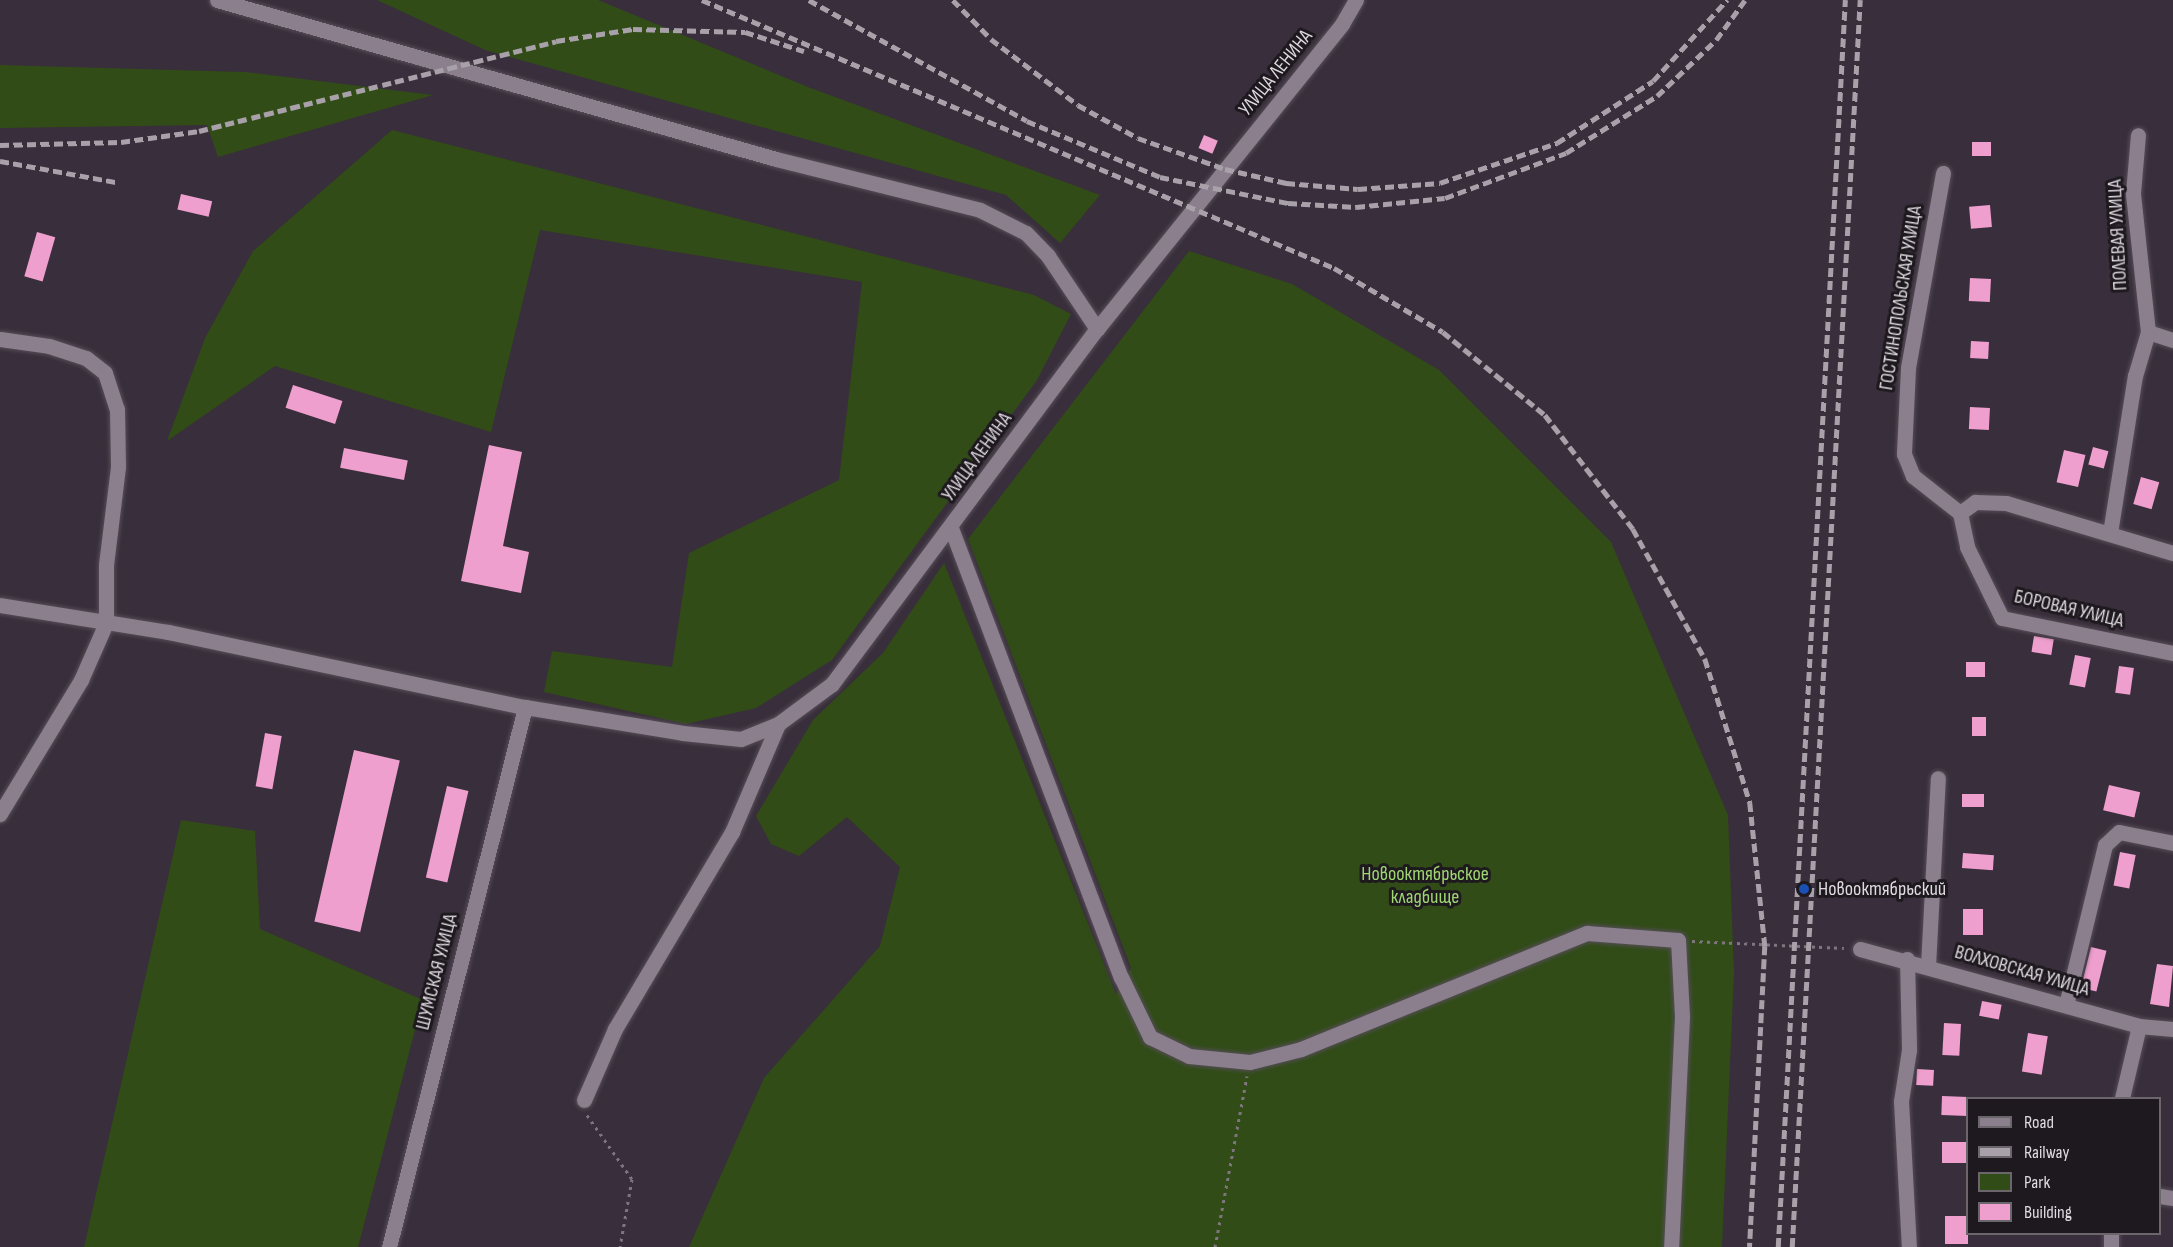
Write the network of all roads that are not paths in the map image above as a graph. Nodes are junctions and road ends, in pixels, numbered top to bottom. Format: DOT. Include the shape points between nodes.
graph roads {
  1 [pos="217,0"];
  2 [pos="1356,0"];
  3 [pos="2138,135"];
  4 [pos="1943,173"];
  5 [pos="1097,328"];
  6 [pos="2148,332"];
  7 [pos="0,339"];
  8 [pos="2173,340"];
  9 [pos="1960,513"];
  10 [pos="951,528"];
  11 [pos="2110,533"];
  12 [pos="2173,553"];
  13 [pos="0,605"];
  14 [pos="106,623"];
  15 [pos="2173,653"];
  16 [pos="525,707"];
  17 [pos="778,724"];
  18 [pos="1938,778"];
  19 [pos="0,814"];
  20 [pos="2173,843"];
  21 [pos="1860,949"];
  22 [pos="1907,959"];
  23 [pos="1928,966"];
  24 [pos="2066,1005"];
  25 [pos="2139,1026"];
  26 [pos="2173,1029"];
  27 [pos="2122,1097"];
  28 [pos="584,1100"];
  29 [pos="389,1247"];
  30 [pos="1671,1247"];
  31 [pos="1909,1247"];
  1 -- 5 [label="street" via="776,159 980,210 1026,233 1048,256"];
  2 -- 5 [label="street, УЛИЦА ЛЕНИНА" via="1342,24"];
  3 -- 6 [label="street, ПОЛЕВАЯ УЛИЦА" via="2133,193"];
  4 -- 9 [label="street, ГОСТИНОПОЛЬСКАЯ УЛИЦА" via="1908,368 1904,454 1913,476"];
  5 -- 10 [label="street, УЛИЦА ЛЕНИНА"];
  6 -- 8 [label="street"];
  6 -- 11 [label="street" via="2135,376"];
  7 -- 14 [label="street" via="86,358 105,373 117,409"];
  9 -- 11 [label="street" via="1975,502 2006,503"];
  9 -- 15 [label="street, БОРОВАЯ УЛИЦА" via="1967,547 2002,618"];
  10 -- 17 [label="street, УЛИЦА ЛЕНИНА" via="832,684"];
  10 -- 30 [label="street" via="1120,976 1150,1037 1189,1056 1250,1062 1301,1049 1587,933 1678,940 1682,1017"];
  11 -- 12 [label="street"];
  13 -- 14 [label="street, УЛИЦА ЛЕНИНА"];
  14 -- 16 [label="street, УЛИЦА ЛЕНИНА"];
  14 -- 19 [label="street" via="81,680"];
  16 -- 17 [label="street, УЛИЦА ЛЕНИНА" via="741,739"];
  16 -- 29 [label="street, ШУМСКАЯ УЛИЦА"];
  17 -- 28 [label="street" via="732,832 615,1029"];
  18 -- 23 [label="street"];
  20 -- 24 [label="street" via="2120,832 2105,845"];
  21 -- 22 [label="street, ВОЛХОВСКАЯ УЛИЦА"];
  22 -- 23 [label="street, ВОЛХОВСКАЯ УЛИЦА"];
  22 -- 31 [label="street" via="1909,1050 1900,1101"];
  23 -- 24 [label="street, ВОЛХОВСКАЯ УЛИЦА"];
  24 -- 25 [label="street, ВОЛХОВСКАЯ УЛИЦА"];
  25 -- 26 [label="street, ВОЛХОВСКАЯ УЛИЦА"];
  25 -- 27 [label="street"];
}
